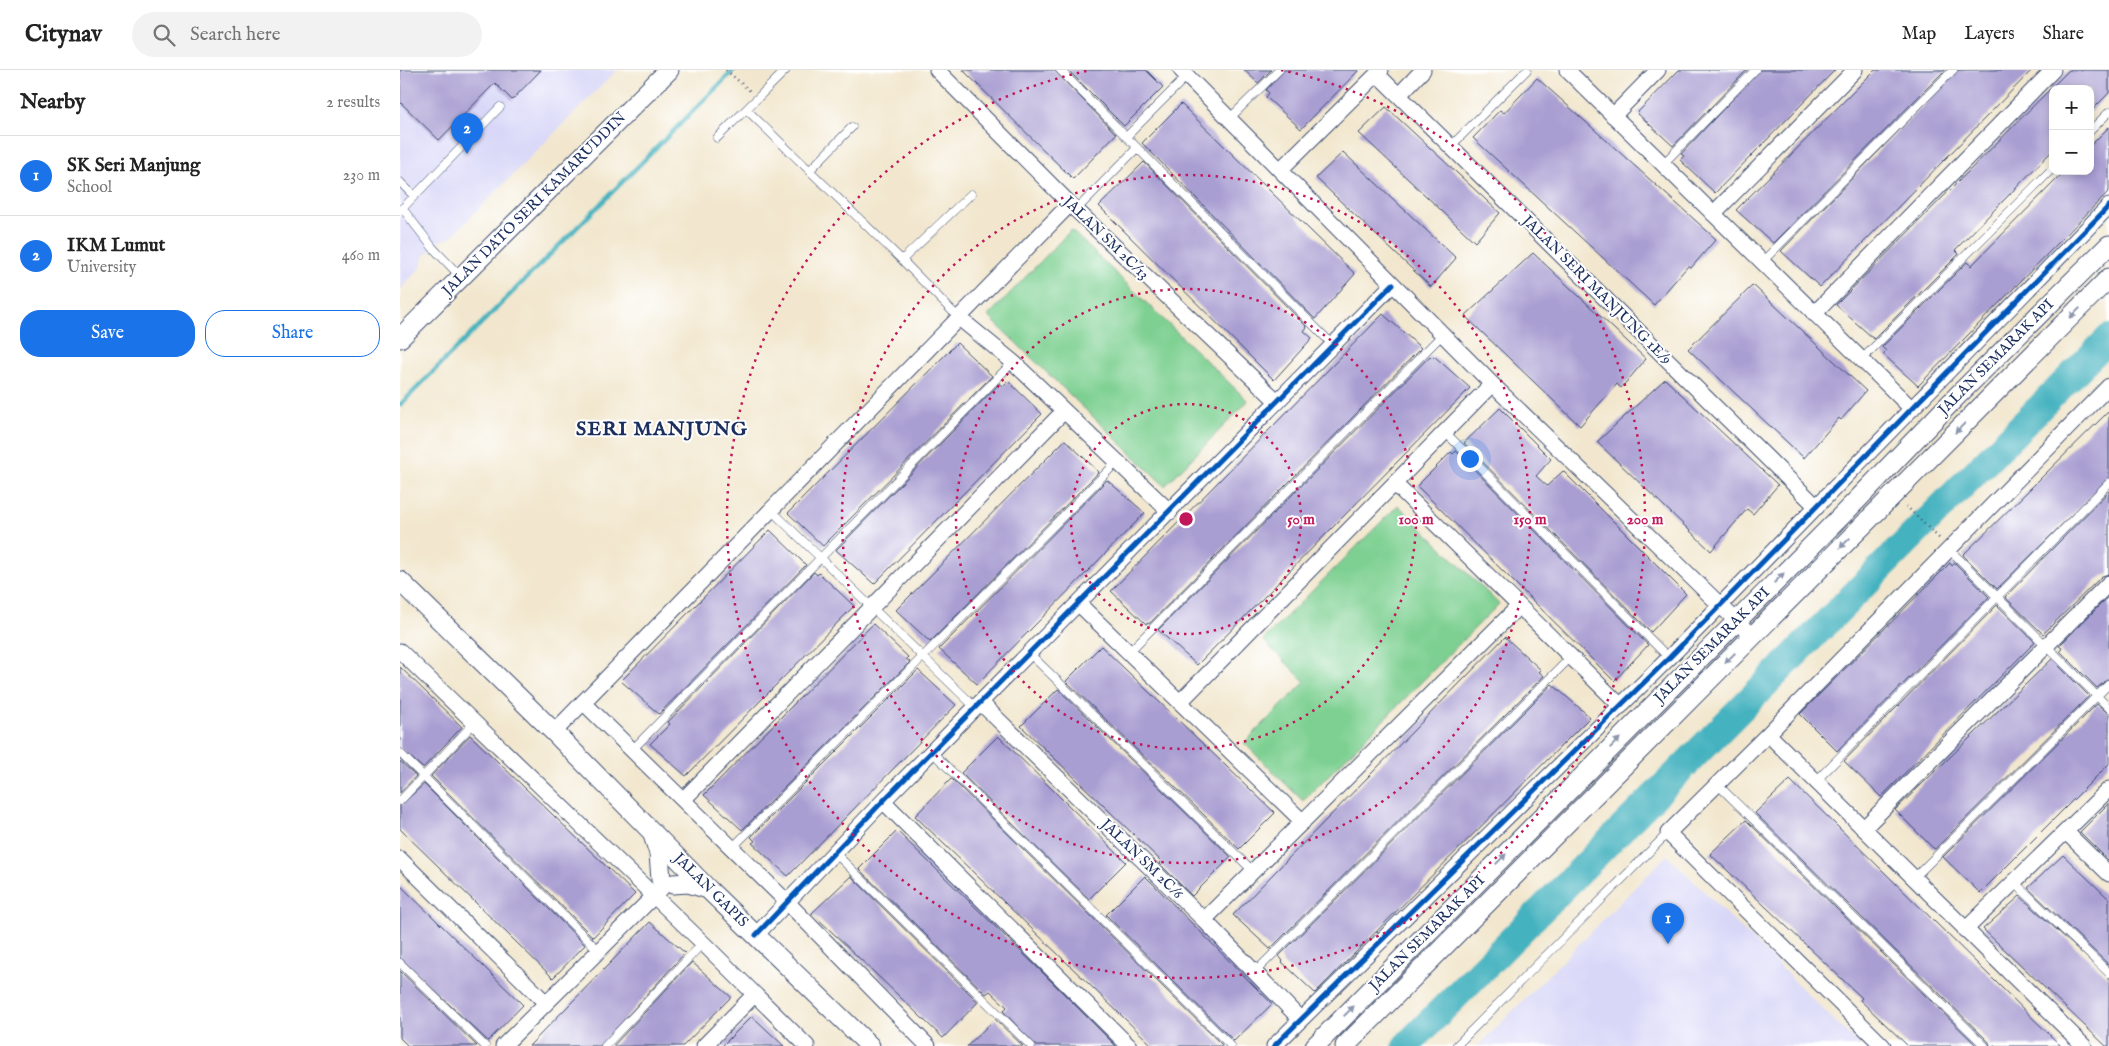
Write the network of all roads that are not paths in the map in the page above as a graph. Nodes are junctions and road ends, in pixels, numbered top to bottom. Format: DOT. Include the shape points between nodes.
graph roads {
  1 [pos="669,70"];
  2 [pos="786,70"];
  3 [pos="937,70"];
  4 [pos="1060,70"];
  5 [pos="1279,70"];
  6 [pos="1423,70"];
  7 [pos="1528,70"];
  8 [pos="1567,70"];
  9 [pos="1658,70"];
  10 [pos="1755,70"];
  11 [pos="1855,70"];
  12 [pos="1953,70"];
  13 [pos="2053,70"];
  14 [pos="1183,72"];
  15 [pos="1379,72"];
  16 [pos="1399,95"];
  17 [pos="500,107"];
  18 [pos="747,110"];
  19 [pos="2109,112"];
  20 [pos="1613,116"];
  21 [pos="1229,119"];
  22 [pos="852,127"];
  23 [pos="2091,130"];
  24 [pos="1126,137"];
  25 [pos="717,138"];
  26 [pos="1451,146"];
  27 [pos="1137,148"];
  28 [pos="1662,164"];
  29 [pos="810,170"];
  30 [pos="1280,170"];
  31 [pos="2049,172"];
  32 [pos="400,182"];
  33 [pos="971,194"];
  34 [pos="414,196"];
  35 [pos="2109,206"];
  36 [pos="1073,207"];
  37 [pos="401,210"];
  38 [pos="1713,214"];
  39 [pos="2109,245"];
  40 [pos="902,260"];
  41 [pos="1762,262"];
  42 [pos="461,277"];
  43 [pos="2109,278"];
  44 [pos="1392,284"];
  45 [pos="1814,314"];
  46 [pos="958,317"];
  47 [pos="1443,334"];
  48 [pos="400,338"];
  49 [pos="1333,345"];
  50 [pos="1861,360"];
  51 [pos="1013,362"];
  52 [pos="1492,384"];
  53 [pos="2109,386"];
  54 [pos="1278,402"];
  55 [pos="1912,409"];
  56 [pos="1063,412"];
  57 [pos="1446,433"];
  58 [pos="1117,462"];
  59 [pos="2109,483"];
  60 [pos="1396,484"];
  61 [pos="1817,507"];
  62 [pos="771,510"];
  63 [pos="1170,512"];
  64 [pos="1949,549"];
  65 [pos="820,558"];
  66 [pos="400,581"];
  67 [pos="2109,583"];
  68 [pos="1998,598"];
  69 [pos="1079,604"];
  70 [pos="1721,605"];
  71 [pos="1519,606"];
  72 [pos="871,608"];
  73 [pos="1737,620"];
  74 [pos="1752,636"];
  75 [pos="2046,646"];
  76 [pos="400,651"];
  77 [pos="1129,652"];
  78 [pos="1030,654"];
  79 [pos="923,657"];
  80 [pos="1571,657"];
  81 [pos="1669,658"];
  82 [pos="2109,684"];
  83 [pos="2097,696"];
  84 [pos="1181,701"];
  85 [pos="583,702"];
  86 [pos="978,705"];
  87 [pos="1621,706"];
  88 [pos="2109,708"];
  89 [pos="475,722"];
  90 [pos="554,732"];
  91 [pos="1768,734"];
  92 [pos="632,750"];
  93 [pos="932,752"];
  94 [pos="400,753"];
  95 [pos="424,776"];
  96 [pos="1816,781"];
  97 [pos="1717,784"];
  98 [pos="2109,789"];
  99 [pos="683,800"];
  100 [pos="400,801"];
  101 [pos="883,802"];
  102 [pos="1303,822"];
  103 [pos="1864,828"];
  104 [pos="651,831"];
  105 [pos="2066,832"];
  106 [pos="1668,833"];
  107 [pos="732,848"];
  108 [pos="834,852"];
  109 [pos="400,859"];
  110 [pos="684,864"];
  111 [pos="1253,871"];
  112 [pos="2109,874"];
  113 [pos="1914,878"];
  114 [pos="2014,882"];
  115 [pos="662,887"];
  116 [pos="710,890"];
  117 [pos="786,901"];
  118 [pos="1204,920"];
  119 [pos="1965,930"];
  120 [pos="756,935"];
  121 [pos="703,943"];
  122 [pos="599,950"];
  123 [pos="400,963"];
  124 [pos="1255,972"];
  125 [pos="2109,973"];
  126 [pos="754,995"];
  127 [pos="546,1003"];
  128 [pos="1300,1019"];
  129 [pos="803,1045"];
  130 [pos="484,1046"];
  131 [pos="502,1046"];
  132 [pos="604,1046"];
  133 [pos="704,1046"];
  134 [pos="870,1046"];
  135 [pos="928,1046"];
  136 [pos="1031,1046"];
  137 [pos="1129,1046"];
  138 [pos="1231,1046"];
  139 [pos="1274,1046"];
  140 [pos="1315,1046"];
  141 [pos="1344,1046"];
  142 [pos="1456,1046"];
  143 [pos="1883,1046"];
  144 [pos="1985,1046"];
  145 [pos="2084,1046"];
  1 -- 42 [label="street, JALAN DATO SERI KAMARUDDIN"];
  2 -- 18 [label="lane"];
  3 -- 36 [label="street, JALAN SM 2C/13"];
  4 -- 24 [label="lane"];
  5 -- 21 [label="lane"];
  6 -- 16 [label="street"];
  7 -- 26 [label="lane"];
  8 -- 20 [label="street"];
  9 -- 20 [label="street"];
  10 -- 28 [label="lane"];
  11 -- 38 [label="street"];
  12 -- 41 [label="lane"];
  13 -- 45 [label="street"];
  14 -- 21 [label="street"];
  14 -- 24 [label="lane"];
  15 -- 16 [label="street, JALAN SERI MANJUNG 1E/9"];
  15 -- 30 [label="street"];
  16 -- 26 [label="street, JALAN SERI MANJUNG 1E/9"];
  17 -- 34 [label="lane"];
  18 -- 25 [label="lane"];
  18 -- 29 [label="lane"];
  19 -- 23 [label="lane"];
  20 -- 28 [label="street"];
  21 -- 30 [label="street"];
  22 -- 29 [label="lane"];
  24 -- 27 [label="lane"];
  26 -- 61 [label="street, JALAN SERI MANJUNG 1E/9"];
  27 -- 36 [label="lane"];
  27 -- 49 [label="lane"];
  28 -- 38 [label="street"];
  29 -- 40 [label="lane"];
  30 -- 44 [label="street"];
  31 -- 50 [label="lane"];
  32 -- 34 [label="lane"];
  33 -- 40 [label="lane"];
  34 -- 37 [label="lane"];
  35 -- 55 [label="street"];
  36 -- 46 [label="street"];
  36 -- 54 [label="street, JALAN SM 2C/13"];
  37 -- 42 [label="lane"];
  38 -- 41 [label="street"];
  73 -- 39 [label="street, JALAN SEMARAK API, one-way"];
  40 -- 46 [label="lane"];
  41 -- 45 [label="street"];
  42 -- 48 [label="street, JALAN DATO SERI KAMARUDDIN"];
  43 -- 74 [label="street, JALAN SEMARAK API, one-way"];
  44 -- 47 [label="street"];
  44 -- 49 [label="street"];
  45 -- 50 [label="street"];
  46 -- 51 [label="street"];
  46 -- 62 [label="street"];
  47 -- 52 [label="street"];
  47 -- 77 [label="lane"];
  49 -- 54 [label="street"];
  50 -- 55 [label="street"];
  51 -- 56 [label="street"];
  51 -- 65 [label="lane"];
  52 -- 57 [label="street"];
  52 -- 70 [label="street"];
  53 -- 64 [label="street"];
  54 -- 63 [label="street"];
  55 -- 61 [label="street"];
  56 -- 58 [label="street"];
  56 -- 72 [label="street"];
  57 -- 60 [label="street"];
  57 -- 81 [label="lane"];
  58 -- 63 [label="street"];
  58 -- 79 [label="lane"];
  59 -- 68 [label="lane"];
  60 -- 71 [label="street"];
  60 -- 84 [label="street"];
  61 -- 70 [label="street"];
  62 -- 65 [label="lane"];
  62 -- 85 [label="street"];
  63 -- 69 [label="street"];
  64 -- 68 [label="lane"];
  64 -- 91 [label="street"];
  65 -- 72 [label="lane"];
  65 -- 92 [label="lane"];
  66 -- 90 [label="street, JALAN GAPIS"];
  67 -- 75 [label="street"];
  68 -- 75 [label="lane"];
  68 -- 96 [label="lane"];
  69 -- 77 [label="street"];
  69 -- 78 [label="street"];
  70 -- 73 [label="street"];
  70 -- 81 [label="street"];
  71 -- 80 [label="street"];
  71 -- 102 [label="street"];
  72 -- 79 [label="lane"];
  72 -- 99 [label="street"];
  73 -- 74 [label="street"];
  140 -- 73 [label="street, JALAN SEMARAK API, one-way"];
  74 -- 141 [label="street, JALAN SEMARAK API, one-way"];
  75 -- 83 [label="lane"];
  75 -- 103 [label="street"];
  76 -- 89 [label="street"];
  77 -- 84 [label="street"];
  78 -- 86 [label="street"];
  78 -- 111 [label="lane"];
  79 -- 86 [label="lane"];
  79 -- 107 [label="lane"];
  80 -- 87 [label="street"];
  80 -- 124 [label="lane"];
  81 -- 87 [label="street"];
  82 -- 83 [label="lane"];
  83 -- 88 [label="lane"];
  83 -- 113 [label="lane"];
  84 -- 102 [label="street"];
  85 -- 90 [label="street"];
  85 -- 92 [label="street"];
  86 -- 93 [label="street"];
  86 -- 118 [label="street, JALAN SM 2C/6"];
  87 -- 128 [label="street"];
  89 -- 95 [label="lane"];
  89 -- 115 [label="street"];
  90 -- 104 [label="street, JALAN GAPIS"];
  91 -- 96 [label="street"];
  91 -- 97 [label="street"];
  92 -- 99 [label="street"];
  93 -- 101 [label="street"];
  93 -- 138 [label="lane"];
  94 -- 95 [label="lane"];
  95 -- 100 [label="lane"];
  95 -- 122 [label="lane"];
  96 -- 103 [label="street"];
  97 -- 106 [label="street"];
  97 -- 144 [label="lane"];
  98 -- 105 [label="street"];
  99 -- 107 [label="street"];
  101 -- 108 [label="street"];
  101 -- 137 [label="street"];
  102 -- 111 [label="street"];
  103 -- 113 [label="street"];
  104 -- 110 [label="street, JALAN GAPIS"];
  104 -- 115 [label="street" via="659,853"];
  105 -- 112 [label="street"];
  105 -- 114 [label="street"];
  106 -- 142 [label="lane"];
  106 -- 143 [label="street"];
  107 -- 117 [label="street"];
  108 -- 117 [label="street"];
  108 -- 136 [label="lane"];
  109 -- 127 [label="street"];
  110 -- 115 [label="street"];
  110 -- 116 [label="street, JALAN GAPIS"];
  111 -- 118 [label="street"];
  113 -- 119 [label="street"];
  114 -- 119 [label="street"];
  114 -- 125 [label="lane"];
  115 -- 116 [label="street" via="688,884"];
  115 -- 121 [label="street"];
  115 -- 122 [label="street"];
  116 -- 120 [label="street, JALAN GAPIS"];
  117 -- 120 [label="street"];
  117 -- 135 [label="street"];
  118 -- 124 [label="street, JALAN SM 2C/6"];
  119 -- 145 [label="street"];
  120 -- 134 [label="street, JALAN GAPIS"];
  121 -- 126 [label="street"];
  121 -- 132 [label="lane"];
  122 -- 127 [label="street"];
  123 -- 130 [label="lane"];
  124 -- 128 [label="street, JALAN SM 2C/6"];
  126 -- 129 [label="street"];
  126 -- 133 [label="street"];
  127 -- 131 [label="street"];
  128 -- 139 [label="street"];
}
